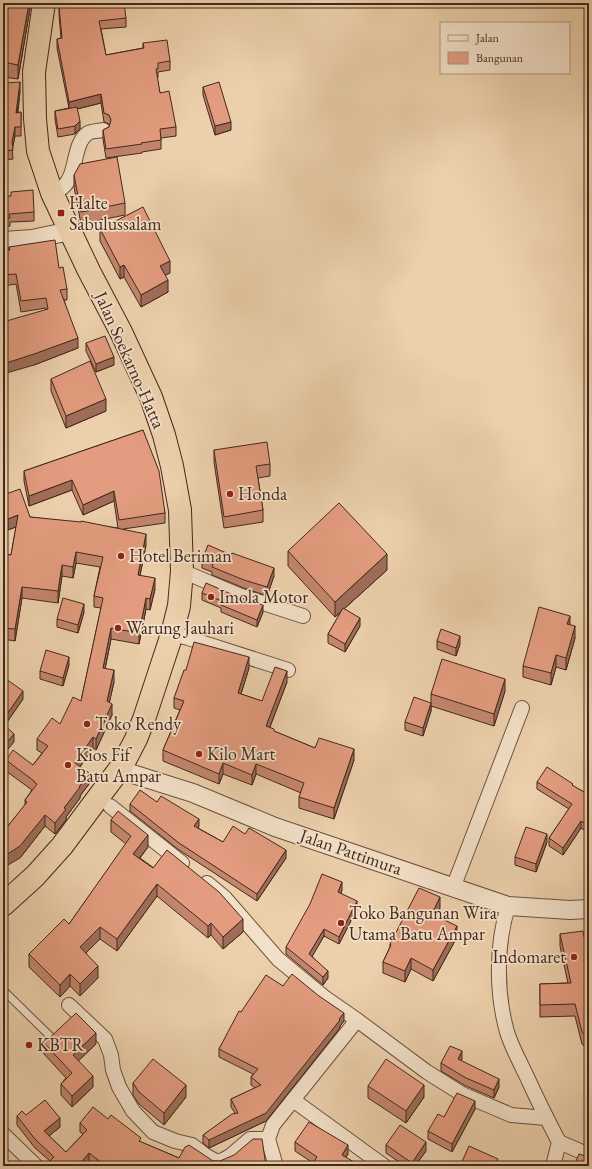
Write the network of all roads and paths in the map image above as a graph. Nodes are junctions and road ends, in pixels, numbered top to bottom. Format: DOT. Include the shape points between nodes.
graph roads {
  1 [pos="44,3"];
  2 [pos="103,130"];
  3 [pos="52,193"];
  4 [pos="70,231"];
  5 [pos="3,241"];
  6 [pos="182,571"];
  7 [pos="303,616"];
  8 [pos="172,634"];
  9 [pos="288,670"];
  10 [pos="522,708"];
  11 [pos="121,769"];
  12 [pos="110,806"];
  13 [pos="453,888"];
  14 [pos="3,904"];
  15 [pos="508,906"];
  16 [pos="589,909"];
  17 [pos="3,922"];
  18 [pos="3,990"];
  19 [pos="69,1005"];
  20 [pos="357,1020"];
  21 [pos="53,1039"];
  22 [pos="293,1100"];
  23 [pos="546,1118"];
  24 [pos="3,1134"];
  25 [pos="268,1139"];
  26 [pos="559,1142"];
  27 [pos="589,1155"];
  28 [pos="36,1166"];
  29 [pos="276,1166"];
  30 [pos="384,1166"];
  31 [pos="553,1166"];
  1 -- 3 [label="highway, Jalan Soekarno-Hatta" via="34,72 35,118 38,151"];
  2 -- 3 [label="street" via="88,133 83,139 67,181"];
  3 -- 4 [label="highway, Jalan Soekarno-Hatta"];
  4 -- 5 [label="street" via="32,239"];
  4 -- 6 [label="highway, Jalan Soekarno-Hatta" via="151,397 164,435 180,510"];
  6 -- 7 [label="street" via="241,596"];
  6 -- 8 [label="highway, Jalan Soekarno-Hatta" via="179,606"];
  8 -- 9 [label="street"];
  8 -- 11 [label="highway, Jalan Soekarno-Hatta" via="144,719"];
  10 -- 13 [label="street"];
  11 -- 12 [label="highway, Jalan Soekarno-Hatta"];
  11 -- 13 [label="street, Jalan Pattimura"];
  11 -- 14 [label="highway, Jalan Soekarno-Hatta" via="62,846 35,876"];
  12 -- 17 [label="highway, Jalan Soekarno-Hatta" via="50,880"];
  12 -- 20 [label="street" via="225,898 278,959"];
  13 -- 15 [label="street, Jalan Pattimura"];
  15 -- 16 [label="street, Jalan Pattimura"];
  15 -- 23 [label="street" via="503,921 499,958 502,1008 515,1053"];
  18 -- 21 [label="lane"];
  19 -- 25 [label="street" via="105,1039 119,1087 133,1111 153,1132 192,1146 217,1162 230,1156 250,1139"];
  20 -- 22 [label="street"];
  20 -- 23 [label="street" via="427,1072 462,1094 511,1115"];
  22 -- 25 [label="street" via="273,1126"];
  22 -- 30 [label="street"];
  23 -- 26 [label="street"];
  24 -- 28 [label="street"];
  25 -- 29 [label="street"];
  26 -- 27 [label="street"];
  26 -- 31 [label="street"];
}
